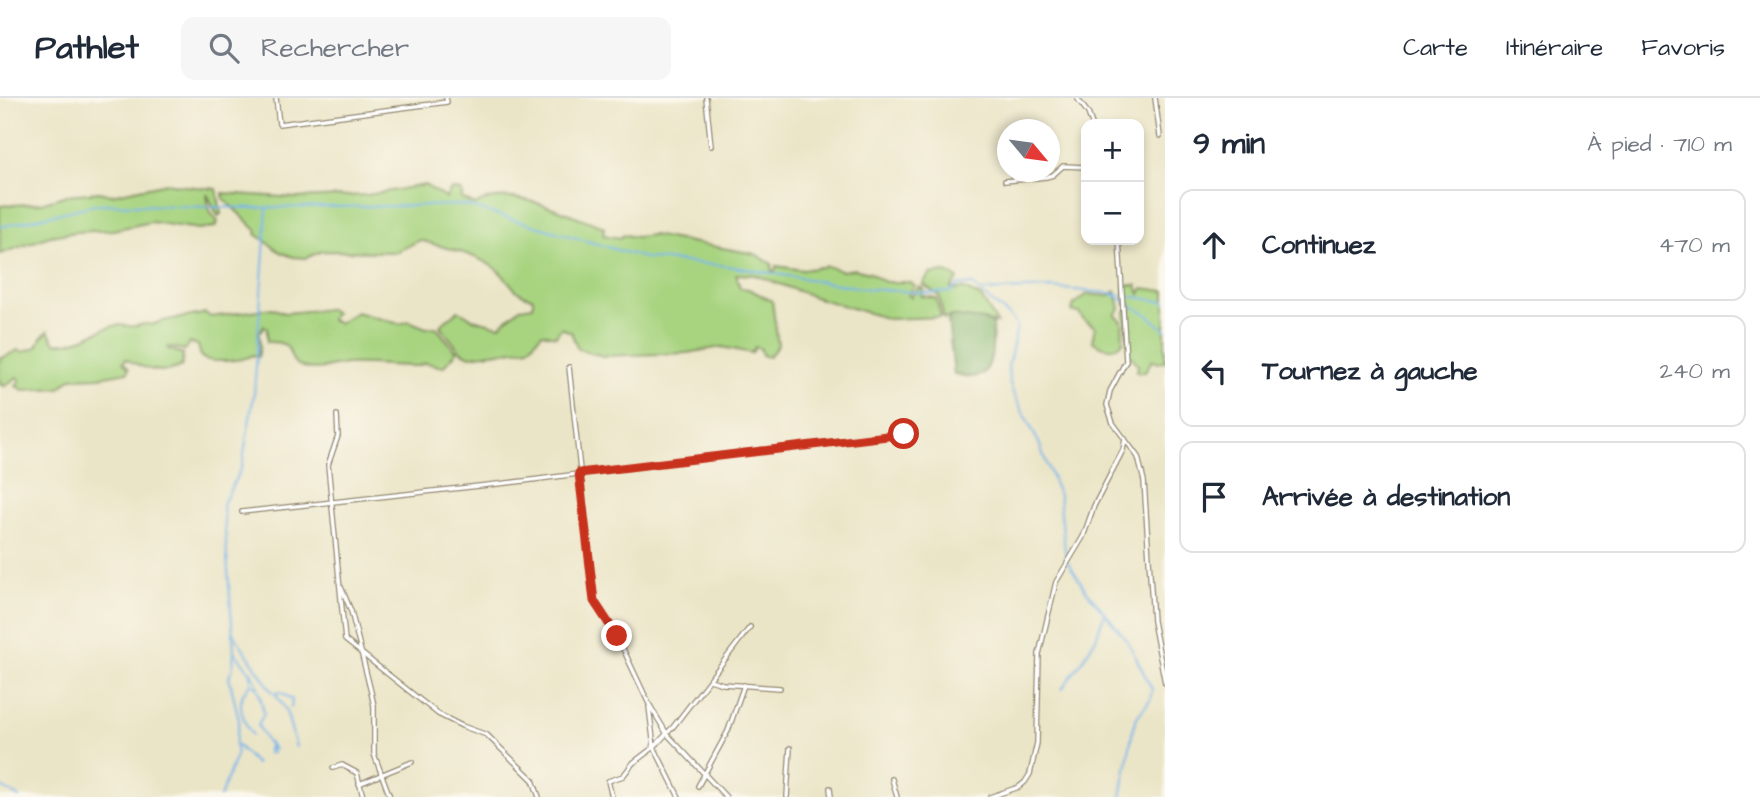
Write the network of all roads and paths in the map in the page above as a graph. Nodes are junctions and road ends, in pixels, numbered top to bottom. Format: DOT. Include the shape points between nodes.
graph roads {
  1 [pos="276,98"];
  2 [pos="446,98"];
  3 [pos="706,98"];
  4 [pos="1077,98"];
  5 [pos="1156,98"];
  6 [pos="1090,119"];
  7 [pos="1160,136"];
  8 [pos="711,146"];
  9 [pos="1081,167"];
  10 [pos="1060,169"];
  11 [pos="1119,245"];
  12 [pos="569,367"];
  13 [pos="337,415"];
  14 [pos="904,434"];
  15 [pos="1125,438"];
  16 [pos="579,473"];
  17 [pos="331,502"];
  18 [pos="242,512"];
  19 [pos="339,584"];
  20 [pos="750,627"];
  21 [pos="362,654"];
  22 [pos="710,680"];
  23 [pos="1165,683"];
  24 [pos="744,685"];
  25 [pos="780,688"];
  26 [pos="649,704"];
  27 [pos="667,734"];
  28 [pos="654,747"];
  29 [pos="790,748"];
  30 [pos="412,762"];
  31 [pos="333,768"];
  32 [pos="705,772"];
  33 [pos="383,774"];
  34 [pos="892,779"];
  35 [pos="359,784"];
  36 [pos="698,786"];
  37 [pos="830,788"];
  38 [pos="363,797"];
  39 [pos="390,797"];
  40 [pos="538,797"];
  41 [pos="612,797"];
  42 [pos="679,797"];
  43 [pos="726,797"];
  44 [pos="787,797"];
  45 [pos="831,797"];
  46 [pos="897,797"];
  47 [pos="990,797"];
  1 -- 2 [label="street" via="279,124 447,102"];
  3 -- 8 [label="street"];
  4 -- 6 [label="street"];
  5 -- 7 [label="street"];
  9 -- 10 [label="street"];
  11 -- 15 [label="street" via="1126,361 1107,405"];
  12 -- 16 [label="street"];
  13 -- 17 [label="street" via="338,436 328,465"];
  14 -- 16 [label="street"];
  15 -- 23 [label="street" via="1138,457 1144,481 1153,621"];
  15 -- 47 [label="street" via="1083,537 1056,582 1040,654 1037,743 1030,774 1019,787"];
  16 -- 17 [label="street"];
  16 -- 26 [label="street" via="594,601 617,636"];
  17 -- 18 [label="street"];
  17 -- 19 [label="street"];
  19 -- 21 [label="street" via="347,596"];
  19 -- 21 [label="street" via="345,640"];
  20 -- 22 [label="street"];
  21 -- 33 [label="street" via="373,706 374,754"];
  21 -- 40 [label="street" via="438,714 487,735 533,780"];
  22 -- 24 [label="street"];
  22 -- 27 [label="street"];
  24 -- 25 [label="street"];
  24 -- 32 [label="street" via="728,731"];
  26 -- 27 [label="street"];
  26 -- 28 [label="street"];
  27 -- 28 [label="street"];
  27 -- 32 [label="street"];
  28 -- 41 [label="street" via="623,776 608,780"];
  28 -- 42 [label="street"];
  29 -- 44 [label="street"];
  30 -- 33 [label="street"];
  31 -- 35 [label="street" via="342,765 356,773"];
  32 -- 36 [label="street"];
  32 -- 43 [label="street"];
  33 -- 35 [label="street"];
  33 -- 39 [label="street"];
  34 -- 46 [label="street"];
  35 -- 38 [label="street"];
  37 -- 45 [label="street"];
}
